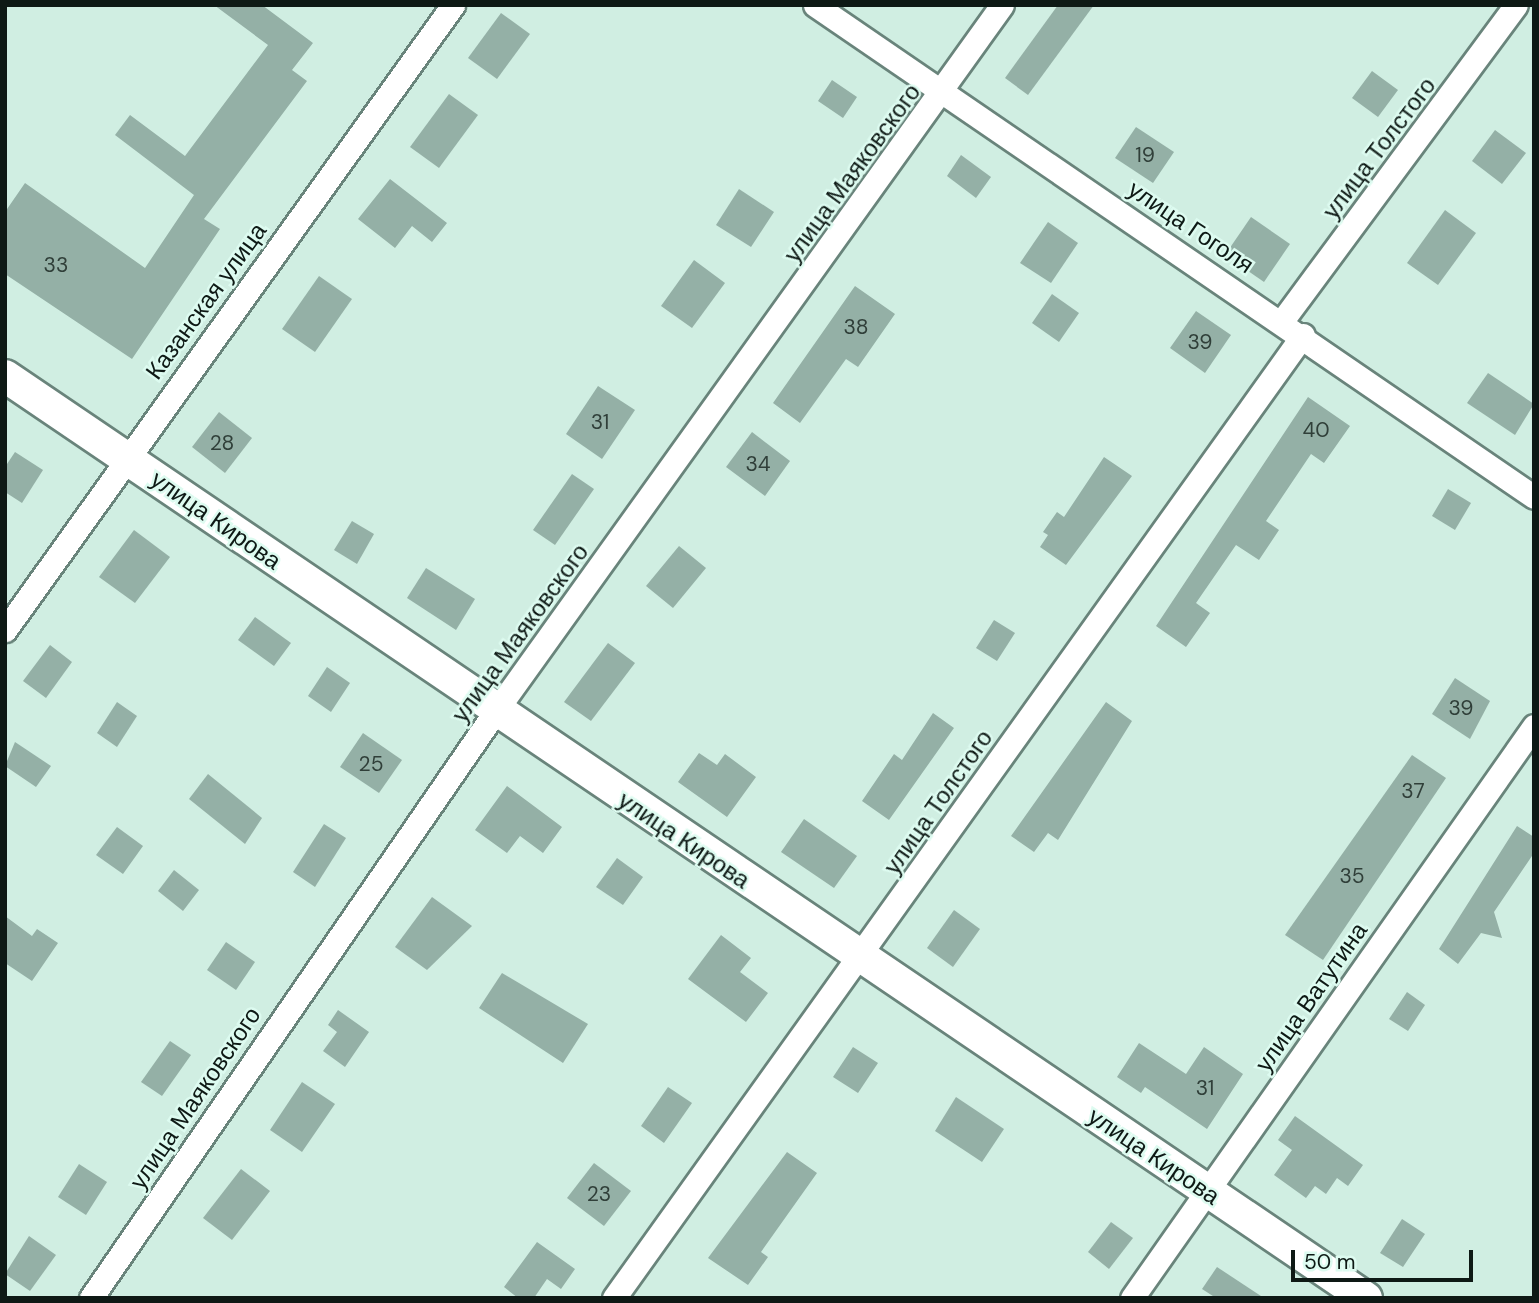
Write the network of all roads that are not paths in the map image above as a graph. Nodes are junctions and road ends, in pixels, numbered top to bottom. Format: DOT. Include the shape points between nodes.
graph roads {
  1 [pos="453,5"];
  2 [pos="815,5"];
  3 [pos="1002,5"];
  4 [pos="1516,5"];
  5 [pos="944,91"];
  6 [pos="1282,321"];
  7 [pos="1303,335"];
  8 [pos="5,376"];
  9 [pos="124,457"];
  10 [pos="1534,497"];
  11 [pos="5,630"];
  12 [pos="495,712"];
  13 [pos="1534,726"];
  14 [pos="859,958"];
  15 [pos="1206,1191"];
  16 [pos="91,1298"];
  17 [pos="614,1298"];
  18 [pos="1132,1298"];
  19 [pos="1366,1298"];
  1 -- 9 [label="street, Казанская улица"];
  2 -- 5 [label="street, улица Гоголя"];
  3 -- 5 [label="street, улица Маяковского"];
  4 -- 6 [label="street, улица Толстого"];
  5 -- 6 [label="street, улица Гоголя"];
  5 -- 12 [label="street, улица Маяковского"];
  6 -- 7 [label="street, улица Гоголя"];
  7 -- 10 [label="street, улица Гоголя"];
  7 -- 14 [label="street, улица Толстого"];
  8 -- 9 [label="street, улица Кирова"];
  9 -- 11 [label="street, Казанская улица"];
  9 -- 12 [label="street, улица Кирова"];
  12 -- 14 [label="street, улица Кирова"];
  12 -- 16 [label="street, улица Маяковского"];
  13 -- 15 [label="street, улица Ватутина"];
  14 -- 15 [label="street, улица Кирова"];
  14 -- 17 [label="street, улица Толстого"];
  15 -- 18 [label="street, улица Ватутина"];
  15 -- 19 [label="street, улица Кирова"];
}
